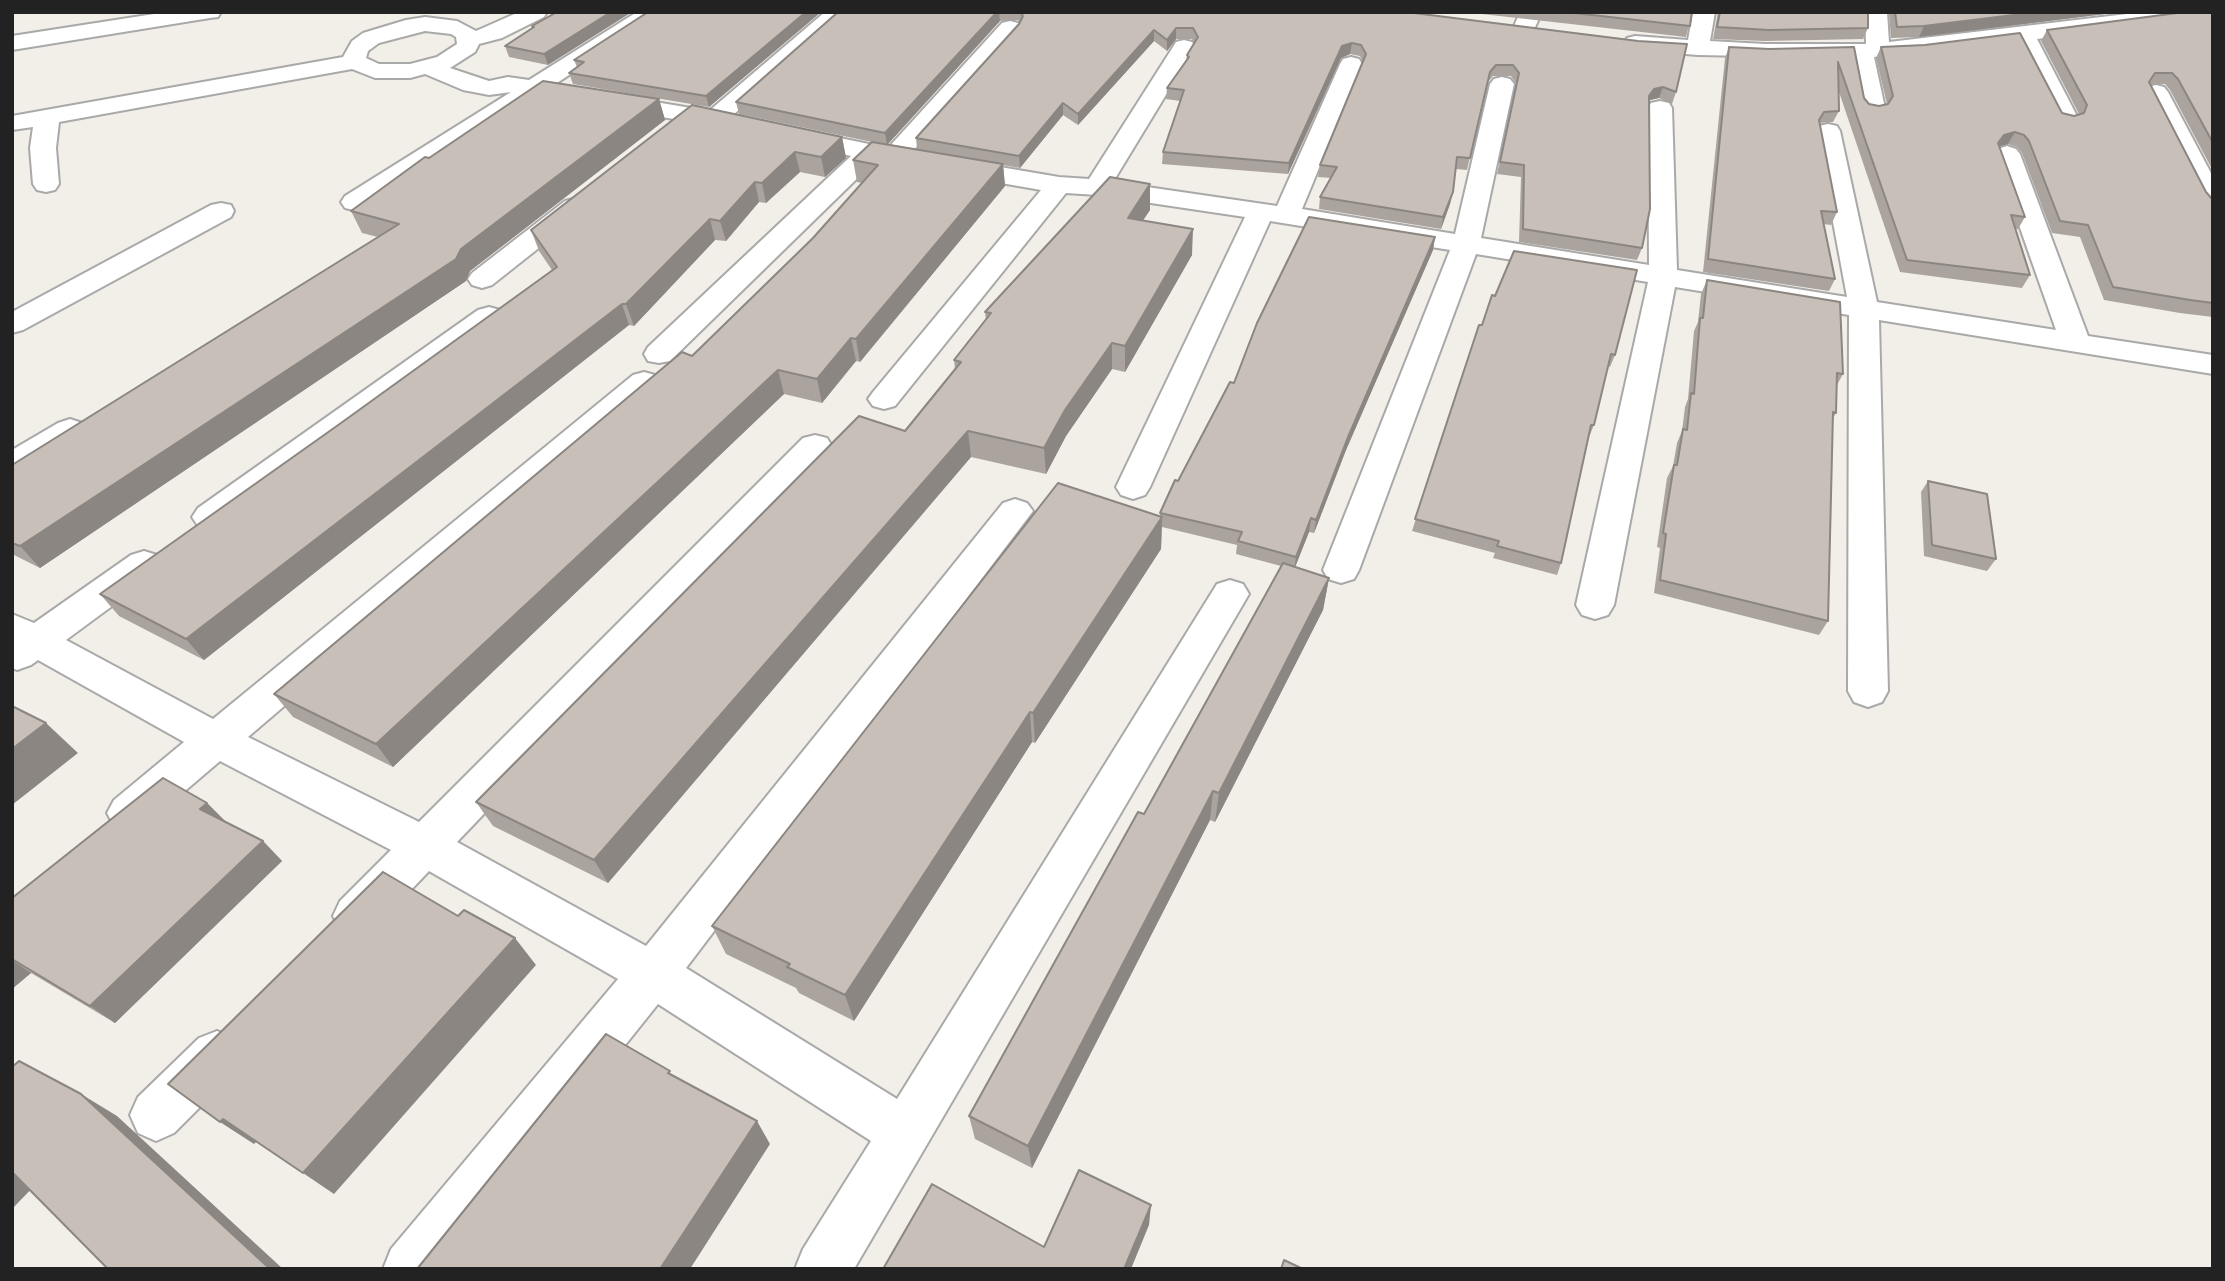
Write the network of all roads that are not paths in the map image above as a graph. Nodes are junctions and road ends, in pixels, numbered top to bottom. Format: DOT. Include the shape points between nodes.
graph roads {
  1 [pos="502,12"];
  2 [pos="536,12"];
  3 [pos="652,12"];
  4 [pos="838,12"];
  5 [pos="1704,12"];
  6 [pos="1876,12"];
  7 [pos="2198,12"];
  8 [pos="206,13"];
  9 [pos="1527,21"];
  10 [pos="2045,22"];
  11 [pos="1497,27"];
  12 [pos="1010,28"];
  13 [pos="1548,33"];
  14 [pos="2024,34"];
  15 [pos="1610,40"];
  16 [pos="12,43"];
  17 [pos="1184,47"];
  18 [pos="1698,48"];
  19 [pos="1869,50"];
  20 [pos="485,60"];
  21 [pos="355,62"];
  22 [pos="1351,64"];
  23 [pos="428,67"];
  24 [pos="1502,84"];
  25 [pos="2156,92"];
  26 [pos="1661,108"];
  27 [pos="1873,108"];
  28 [pos="703,116"];
  29 [pos="47,117"];
  30 [pos="2066,118"];
  31 [pos="12,123"];
  32 [pos="1828,131"];
  33 [pos="660,139"];
  34 [pos="881,154"];
  35 [pos="2007,154"];
  36 [pos="46,184"];
  37 [pos="1059,185"];
  38 [pos="1097,187"];
  39 [pos="597,188"];
  40 [pos="354,202"];
  41 [pos="2213,203"];
  42 [pos="221,211"];
  43 [pos="1273,214"];
  44 [pos="1466,244"];
  45 [pos="1663,277"];
  46 [pos="482,279"];
  47 [pos="1864,310"];
  48 [pos="489,316"];
  49 [pos="12,324"];
  50 [pos="2076,343"];
  51 [pos="2213,365"];
  52 [pos="884,400"];
  53 [pos="93,416"];
  54 [pos="814,446"];
  55 [pos="12,465"];
  56 [pos="1133,488"];
  57 [pos="1015,511"];
  58 [pos="1341,570"];
  59 [pos="1230,594"];
  60 [pos="1595,605"];
  61 [pos="20,643"];
  62 [pos="1868,691"];
  63 [pos="216,740"];
  64 [pos="98,839"];
  65 [pos="425,848"];
  66 [pos="329,943"];
  67 [pos="653,974"];
  68 [pos="243,1029"];
  69 [pos="156,1115"];
  70 [pos="906,1134"];
  71 [pos="411,1269"];
  72 [pos="822,1269"];
  1 -- 20 [label="street"];
  2 -- 20 [label="street" via="494,33"];
  3 -- 20 [label="street"];
  4 -- 28 [label="street"];
  5 -- 18 [label="street"];
  6 -- 19 [label="street"];
  7 -- 10 [label="street"];
  8 -- 16 [label="street"];
  9 -- 11 [label="street"];
  9 -- 13 [label="street"];
  10 -- 14 [label="street"];
  12 -- 34 [label="street"];
  14 -- 19 [label="street"];
  14 -- 30 [label="street"];
  15 -- 18 [label="street"];
  17 -- 38 [label="street"];
  18 -- 19 [label="street"];
  19 -- 27 [label="street"];
  20 -- 21 [label="street" via="425,24 388,32 360,46"];
  20 -- 23 [label="street"];
  20 -- 23 [label="street" via="489,88"];
  20 -- 28 [label="street"];
  20 -- 40 [label="street"];
  21 -- 23 [label="street" via="375,71"];
  21 -- 29 [label="street"];
  22 -- 43 [label="street"];
  24 -- 44 [label="street"];
  25 -- 41 [label="street"];
  26 -- 45 [label="street"];
  28 -- 33 [label="street"];
  28 -- 34 [label="street"];
  29 -- 31 [label="street"];
  29 -- 36 [label="street" via="33,150"];
  32 -- 47 [label="street"];
  34 -- 37 [label="street"];
  34 -- 63 [label="street" via="652,368"];
  35 -- 50 [label="street"];
  37 -- 38 [label="street"];
  37 -- 52 [label="street"];
  38 -- 43 [label="street"];
  39 -- 46 [label="street"];
  42 -- 49 [label="street"];
  43 -- 44 [label="street"];
  43 -- 56 [label="street"];
  44 -- 45 [label="street"];
  44 -- 58 [label="street"];
  45 -- 47 [label="street"];
  45 -- 60 [label="street"];
  47 -- 50 [label="street"];
  47 -- 62 [label="street"];
  48 -- 61 [label="street" via="177,540"];
  50 -- 51 [label="street"];
  53 -- 55 [label="street"];
  54 -- 65 [label="street"];
  57 -- 67 [label="street"];
  59 -- 70 [label="street"];
  61 -- 63 [label="street"];
  63 -- 64 [label="street"];
  63 -- 65 [label="street"];
  65 -- 66 [label="street"];
  65 -- 67 [label="street"];
  67 -- 70 [label="street"];
  67 -- 71 [label="street"];
  68 -- 69 [label="street"];
  70 -- 72 [label="street"];
}
